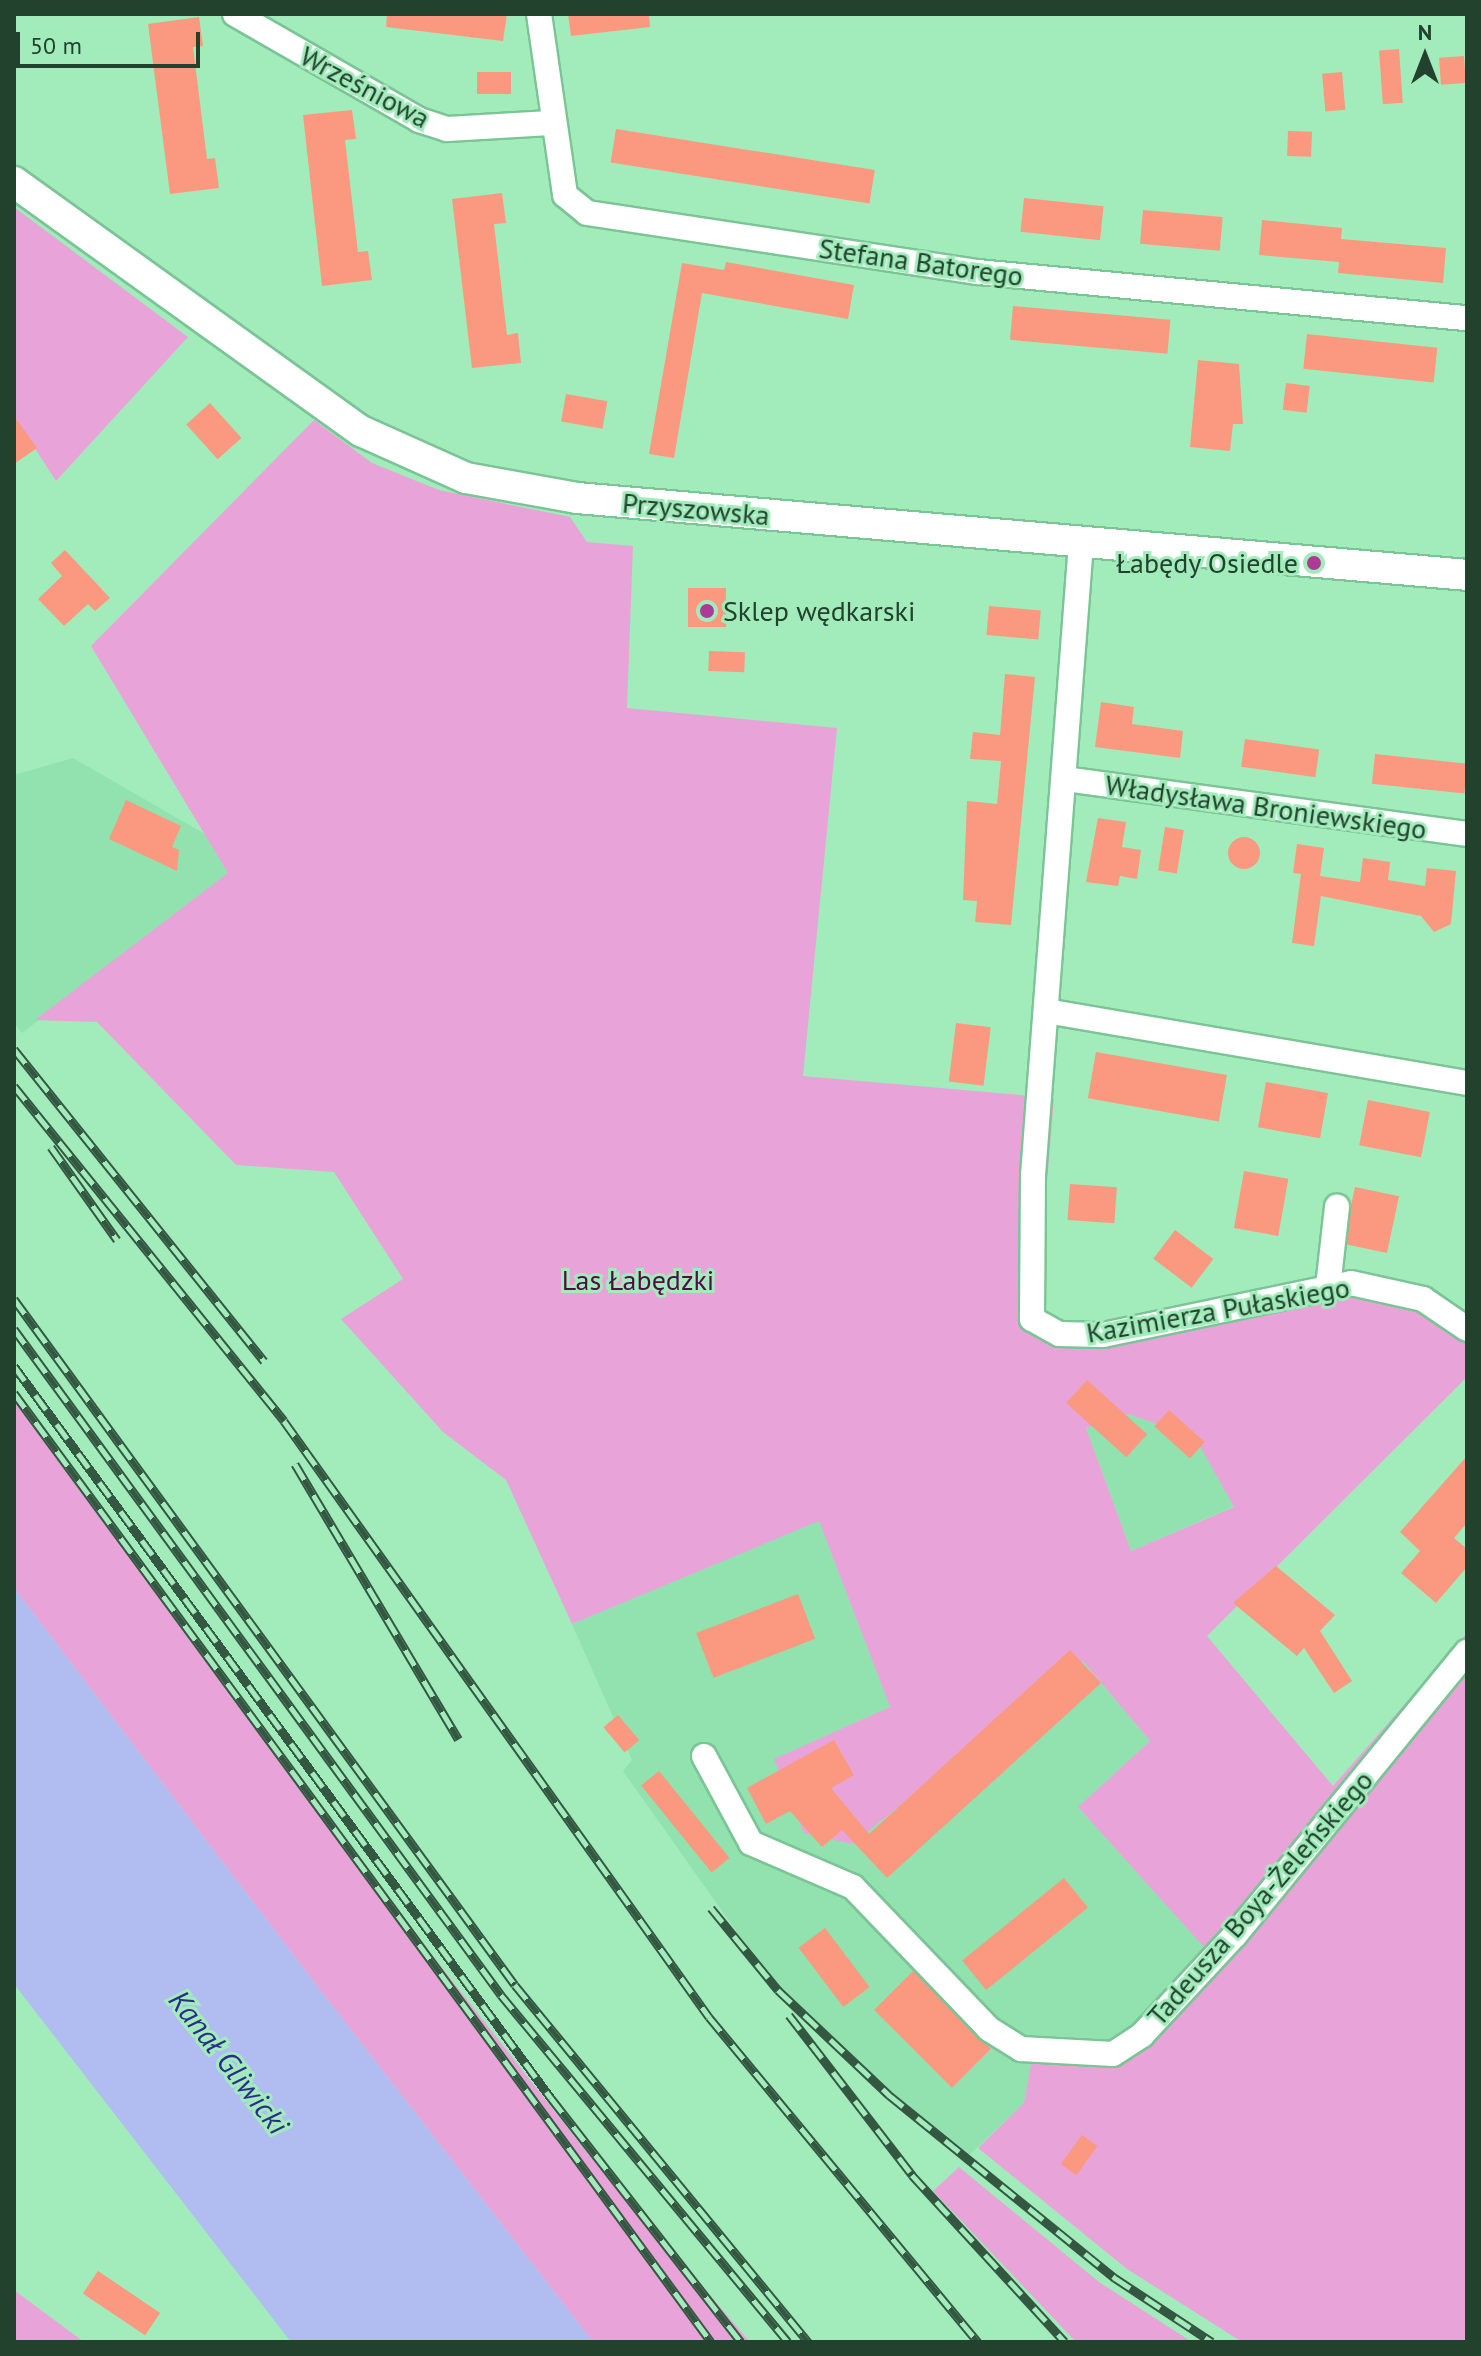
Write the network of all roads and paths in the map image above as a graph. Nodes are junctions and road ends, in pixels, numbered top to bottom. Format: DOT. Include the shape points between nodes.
graph roads {
  1 [pos="235,14"];
  2 [pos="539,14"];
  3 [pos="551,123"];
  4 [pos="14,182"];
  5 [pos="1467,318"];
  6 [pos="1081,543"];
  7 [pos="1467,575"];
  8 [pos="1065,779"];
  9 [pos="1467,834"];
  10 [pos="1046,1011"];
  11 [pos="1467,1083"];
  12 [pos="1337,1207"];
  13 [pos="1328,1287"];
  14 [pos="1467,1329"];
  15 [pos="1467,1652"];
  16 [pos="704,1756"];
  1 -- 3 [label="street, Wrześniowa" via="419,120 447,129"];
  2 -- 3 [label="street, Stefana Batorego"];
  3 -- 5 [label="street, Stefana Batorego" via="565,195 587,213 978,272"];
  4 -- 6 [label="street, Przyszowska" via="361,431 439,470 577,498"];
  6 -- 7 [label="street, Przyszowska"];
  6 -- 8 [label="street, Kazimierza Pułaskiego"];
  8 -- 9 [label="street, Władysława Broniewskiego"];
  8 -- 10 [label="street, Kazimierza Pułaskiego"];
  10 -- 11 [label="street"];
  10 -- 13 [label="street, Kazimierza Pułaskiego" via="1027,1288 1032,1319 1059,1334 1103,1335"];
  12 -- 13 [label="street"];
  13 -- 14 [label="street, Kazimierza Pułaskiego" via="1391,1287"];
  15 -- 16 [label="street, Tadeusza Boya-Żeleńskiego" via="1235,1935 1142,2035 1113,2054 1021,2049 989,2029 853,1887 751,1843"];
}
